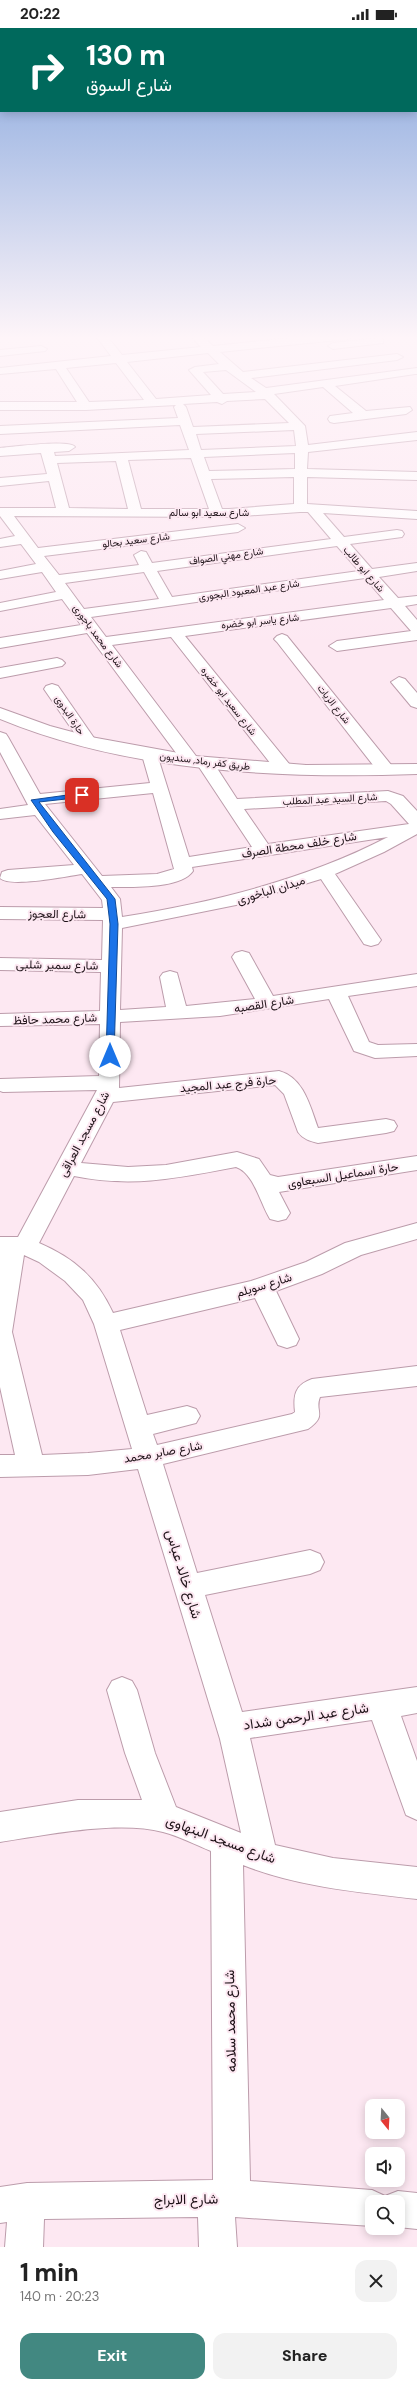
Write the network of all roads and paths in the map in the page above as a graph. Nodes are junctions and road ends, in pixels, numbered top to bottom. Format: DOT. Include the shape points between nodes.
graph roads {
  1 [pos="45,440"];
  2 [pos="191,440"];
  3 [pos="302,440"];
  4 [pos="362,440"];
  5 [pos="161,443"];
  6 [pos="0,452"];
  7 [pos="196,453"];
  8 [pos="48,454"];
  9 [pos="121,457"];
  10 [pos="336,458"];
  11 [pos="302,461"];
  12 [pos="204,475"];
  13 [pos="417,476"];
  14 [pos="55,477"];
  15 [pos="0,482"];
  16 [pos="306,508"];
  17 [pos="64,511"];
  18 [pos="94,511"];
  19 [pos="2,512"];
  20 [pos="135,512"];
  21 [pos="223,513"];
  22 [pos="417,515"];
  23 [pos="238,528"];
  24 [pos="397,534"];
  25 [pos="24,539"];
  26 [pos="132,541"];
  27 [pos="0,542"];
  28 [pos="341,542"];
  29 [pos="107,544"];
  30 [pos="34,552"];
  31 [pos="254,553"];
  32 [pos="45,567"];
  33 [pos="148,567"];
  34 [pos="417,567"];
  35 [pos="368,573"];
  36 [pos="0,576"];
  37 [pos="56,580"];
  38 [pos="66,594"];
  39 [pos="417,600"];
  40 [pos="167,601"];
  41 [pos="394,603"];
  42 [pos="0,607"];
  43 [pos="81,614"];
  44 [pos="91,628"];
  45 [pos="417,629"];
  46 [pos="174,632"];
  47 [pos="417,635"];
  48 [pos="282,639"];
  49 [pos="103,642"];
  50 [pos="0,643"];
  51 [pos="337,646"];
  52 [pos="57,663"];
  53 [pos="0,673"];
  54 [pos="399,682"];
  55 [pos="52,689"];
  56 [pos="417,703"];
  57 [pos="0,713"];
  58 [pos="88,741"];
  59 [pos="2,746"];
  60 [pos="150,754"];
  61 [pos="198,762"];
  62 [pos="284,769"];
  63 [pos="417,769"];
  64 [pos="386,770"];
  65 [pos="160,787"];
  66 [pos="37,804"];
  67 [pos="233,804"];
  68 [pos="0,814"];
  69 [pos="416,825"];
  70 [pos="264,851"];
  71 [pos="182,863"];
  72 [pos="325,872"];
  73 [pos="92,874"];
  74 [pos="8,876"];
  75 [pos="0,913"];
  76 [pos="114,919"];
  77 [pos="371,940"];
  78 [pos="242,957"];
  79 [pos="0,964"];
  80 [pos="113,966"];
  81 [pos="170,977"];
  82 [pos="417,980"];
  83 [pos="336,992"];
  84 [pos="268,1004"];
  85 [pos="178,1014"];
  86 [pos="110,1017"];
  87 [pos="0,1020"];
  88 [pos="417,1050"];
  89 [pos="3,1085"];
  90 [pos="108,1089"];
  91 [pos="386,1126"];
  92 [pos="417,1163"];
  93 [pos="66,1167"];
  94 [pos="262,1180"];
  95 [pos="278,1213"];
  96 [pos="417,1232"];
  97 [pos="13,1245"];
  98 [pos="262,1287"];
  99 [pos="0,1323"];
  100 [pos="106,1324"];
  101 [pos="287,1339"];
  102 [pos="417,1376"];
  103 [pos="187,1416"];
  104 [pos="139,1426"];
  105 [pos="148,1457"];
  106 [pos="30,1465"];
  107 [pos="0,1466"];
  108 [pos="310,1562"];
  109 [pos="188,1587"];
  110 [pos="122,1690"];
  111 [pos="417,1700"];
  112 [pos="382,1705"];
  113 [pos="230,1727"];
  114 [pos="417,1805"];
  115 [pos="164,1818"];
  116 [pos="0,1827"];
  117 [pos="227,1843"];
  118 [pos="262,1857"];
  119 [pos="417,1883"];
  120 [pos="224,2199"];
  121 [pos="14,2203"];
  122 [pos="365,2208"];
  123 [pos="405,2210"];
  124 [pos="417,2211"];
  125 [pos="24,2247"];
  126 [pos="218,2247"];
  1 -- 8 [label="street"];
  2 -- 7 [label="street"];
  3 -- 11 [label="street"];
  4 -- 11 [label="street"];
  5 -- 8 [label="street"];
  6 -- 8 [label="street"];
  7 -- 9 [label="street"];
  7 -- 11 [label="street"];
  7 -- 12 [label="street"];
  8 -- 9 [label="street"];
  8 -- 14 [label="street"];
  9 -- 20 [label="street"];
  10 -- 11 [label="street"];
  11 -- 12 [label="street"];
  11 -- 13 [label="street"];
  11 -- 16 [label="street"];
  12 -- 21 [label="street"];
  14 -- 15 [label="street"];
  14 -- 17 [label="street"];
  16 -- 21 [label="street, شارع سعيد ابو سالم"];
  16 -- 22 [label="street, شارع سعيد ابو سالم"];
  16 -- 28 [label="street, شارع ابو طالب"];
  17 -- 18 [label="street, شارع سعيد ابو سالم"];
  17 -- 19 [label="street, شارع سعيد ابو سالم"];
  18 -- 20 [label="street, شارع سعيد ابو سالم"];
  18 -- 29 [label="street"];
  19 -- 25 [label="street, شارع محمد باجورى"];
  20 -- 21 [label="street, شارع سعيد ابو سالم"];
  21 -- 23 [label="street"];
  23 -- 26 [label="street, شارع سعيد بحالو"];
  23 -- 31 [label="street"];
  24 -- 28 [label="street, شارع مهني الصواف"];
  25 -- 27 [label="street"];
  25 -- 30 [label="street, شارع محمد باجورى"];
  26 -- 29 [label="street, شارع سعيد بحالو"];
  26 -- 33 [label="street"];
  28 -- 31 [label="street, شارع مهني الصواف"];
  28 -- 35 [label="street, شارع ابو طالب"];
  29 -- 30 [label="street, شارع سعيد بحالو"];
  30 -- 32 [label="street, شارع محمد باجورى"];
  31 -- 33 [label="street, شارع مهني الصواف"];
  32 -- 36 [label="street"];
  32 -- 37 [label="street, شارع محمد باجورى"];
  33 -- 37 [label="street, شارع مهني الصواف"];
  33 -- 40 [label="street"];
  34 -- 35 [label="street, شارع عبد المعبود البجورى"];
  35 -- 40 [label="street, شارع عبد المعبود البجورى"];
  35 -- 41 [label="street, شارع ابو طالب"];
  37 -- 38 [label="street, شارع محمد باجورى"];
  38 -- 42 [label="street"];
  38 -- 43 [label="street, شارع محمد باجورى"];
  39 -- 41 [label="street, شارع ياسر ابو خضره"];
  40 -- 43 [label="street, شارع عبد المعبود البجورى"];
  41 -- 45 [label="street, شارع ابو طالب"];
  41 -- 46 [label="street, شارع ياسر ابو خضره"];
  43 -- 44 [label="street, شارع محمد باجورى"];
  44 -- 49 [label="street, شارع محمد باجورى"];
  44 -- 50 [label="street"];
  46 -- 49 [label="street, شارع ياسر ابو خضره"];
  46 -- 62 [label="street, شارع سعيد ابو خضره"];
  47 -- 51 [label="street"];
  48 -- 64 [label="street, شارع الزيات"];
  49 -- 61 [label="street, شارع محمد باجورى"];
  52 -- 53 [label="street"];
  54 -- 56 [label="street"];
  55 -- 58 [label="street, حارة البدوى"];
  57 -- 58 [label="street, طريق كفر رماد, سنديون" via="35,727"];
  58 -- 60 [label="street, طريق كفر رماد, سنديون"];
  59 -- 66 [label="street, شارع مسجد العراقى" via="13,776"];
  60 -- 61 [label="street, طريق كفر رماد, سنديون"];
  60 -- 65 [label="street"];
  61 -- 62 [label="street, طريق كفر رماد, سنديون"];
  61 -- 67 [label="street, شارع محمد باجورى"];
  62 -- 64 [label="street, طريق كفر رماد, سنديون" via="336,772"];
  63 -- 64 [label="street, طريق كفر رماد, سنديون"];
  65 -- 66 [label="street"];
  65 -- 71 [label="street"];
  66 -- 68 [label="street"];
  66 -- 73 [label="street, شارع مسجد العراقى"];
  67 -- 69 [label="street, شارع السيد عبد المطلب" via="388,796 397,800"];
  67 -- 70 [label="street, شارع محمد باجورى"];
  69 -- 70 [label="street, شارع خلف محطة الصرف"];
  69 -- 72 [label="street, ميدان الباخورى" via="364,855"];
  70 -- 71 [label="street, شارع خلف محطة الصرف"];
  71 -- 73 [label="street" via="182,874 174,876"];
  72 -- 76 [label="street, ميدان الباخورى" via="281,888 217,905"];
  72 -- 77 [label="street"];
  73 -- 74 [label="street"];
  73 -- 76 [label="street, شارع مسجد العراقى" via="111,899"];
  75 -- 76 [label="street, شارع العجوز"];
  76 -- 80 [label="street, شارع مسجد العراقى"];
  78 -- 84 [label="street"];
  79 -- 80 [label="street, شارع سمير شلبى"];
  80 -- 86 [label="street, شارع مسجد العراقى"];
  81 -- 85 [label="street"];
  82 -- 83 [label="street, شارع القصبه"];
  83 -- 84 [label="street, شارع القصبه"];
  83 -- 88 [label="street" via="361,1046 375,1052"];
  84 -- 85 [label="street, شارع القصبه"];
  85 -- 86 [label="street, شارع القصبه"];
  86 -- 87 [label="street, شارع محمد حافظ"];
  86 -- 90 [label="street, شارع مسجد العراقى"];
  89 -- 90 [label="street, حارة فرج عبد المجيد"];
  90 -- 91 [label="street, حارة فرج عبد المجيد" via="279,1078 287,1082 292,1090 309,1132 318,1136"];
  90 -- 93 [label="street, شارع مسجد العراقى"];
  92 -- 94 [label="street, حارة اسماعيل السبعاوى" via="288,1184 276,1185"];
  93 -- 94 [label="street" via="128,1175 166,1173 237,1159 251,1164"];
  93 -- 97 [label="street, شارع مسجد العراقى"];
  94 -- 95 [label="street"];
  96 -- 98 [label="street, شارع سويلم" via="353,1249 314,1268"];
  97 -- 99 [label="street, شارع مسجد العراقى"];
  97 -- 100 [label="street, شارع خالد عباس" via="47,1256 73,1275 93,1295"];
  98 -- 100 [label="street, شارع سويلم"];
  98 -- 101 [label="street"];
  99 -- 106 [label="street, شارع مسجد العراقى" via="3,1351"];
  100 -- 104 [label="street, شارع خالد عباس"];
  102 -- 105 [label="street, شارع صابر محمد" via="312,1389 306,1396 308,1416 299,1422"];
  103 -- 104 [label="street"];
  104 -- 105 [label="street, شارع خالد عباس"];
  105 -- 106 [label="street, شارع صابر محمد" via="88,1464"];
  105 -- 109 [label="street, شارع خالد عباس"];
  106 -- 107 [label="street, شارع صابر محمد"];
  108 -- 109 [label="street"];
  109 -- 113 [label="street, شارع خالد عباس"];
  110 -- 115 [label="street" via="140,1753"];
  111 -- 112 [label="street, شارع عبد الرحمن شداد"];
  112 -- 113 [label="street, شارع عبد الرحمن شداد"];
  112 -- 114 [label="street, شارع عبد الرحمن شداد"];
  113 -- 118 [label="street, شارع خالد عباس"];
  115 -- 116 [label="street, شارع مسجد البنهاوى" via="132,1814 78,1815"];
  115 -- 117 [label="street, شارع مسجد البنهاوى"];
  117 -- 118 [label="street, شارع مسجد البنهاوى"];
  117 -- 120 [label="street, شارع محمد سلامه"];
  118 -- 119 [label="street, شارع مسجد البنهاوى" via="333,1874"];
  120 -- 121 [label="street, شارع الابراج"];
  120 -- 122 [label="street, شارع الابراج"];
  120 -- 126 [label="street, شارع محمد سلامه"];
  121 -- 125 [label="street"];
  123 -- 124 [label="street"];
}
